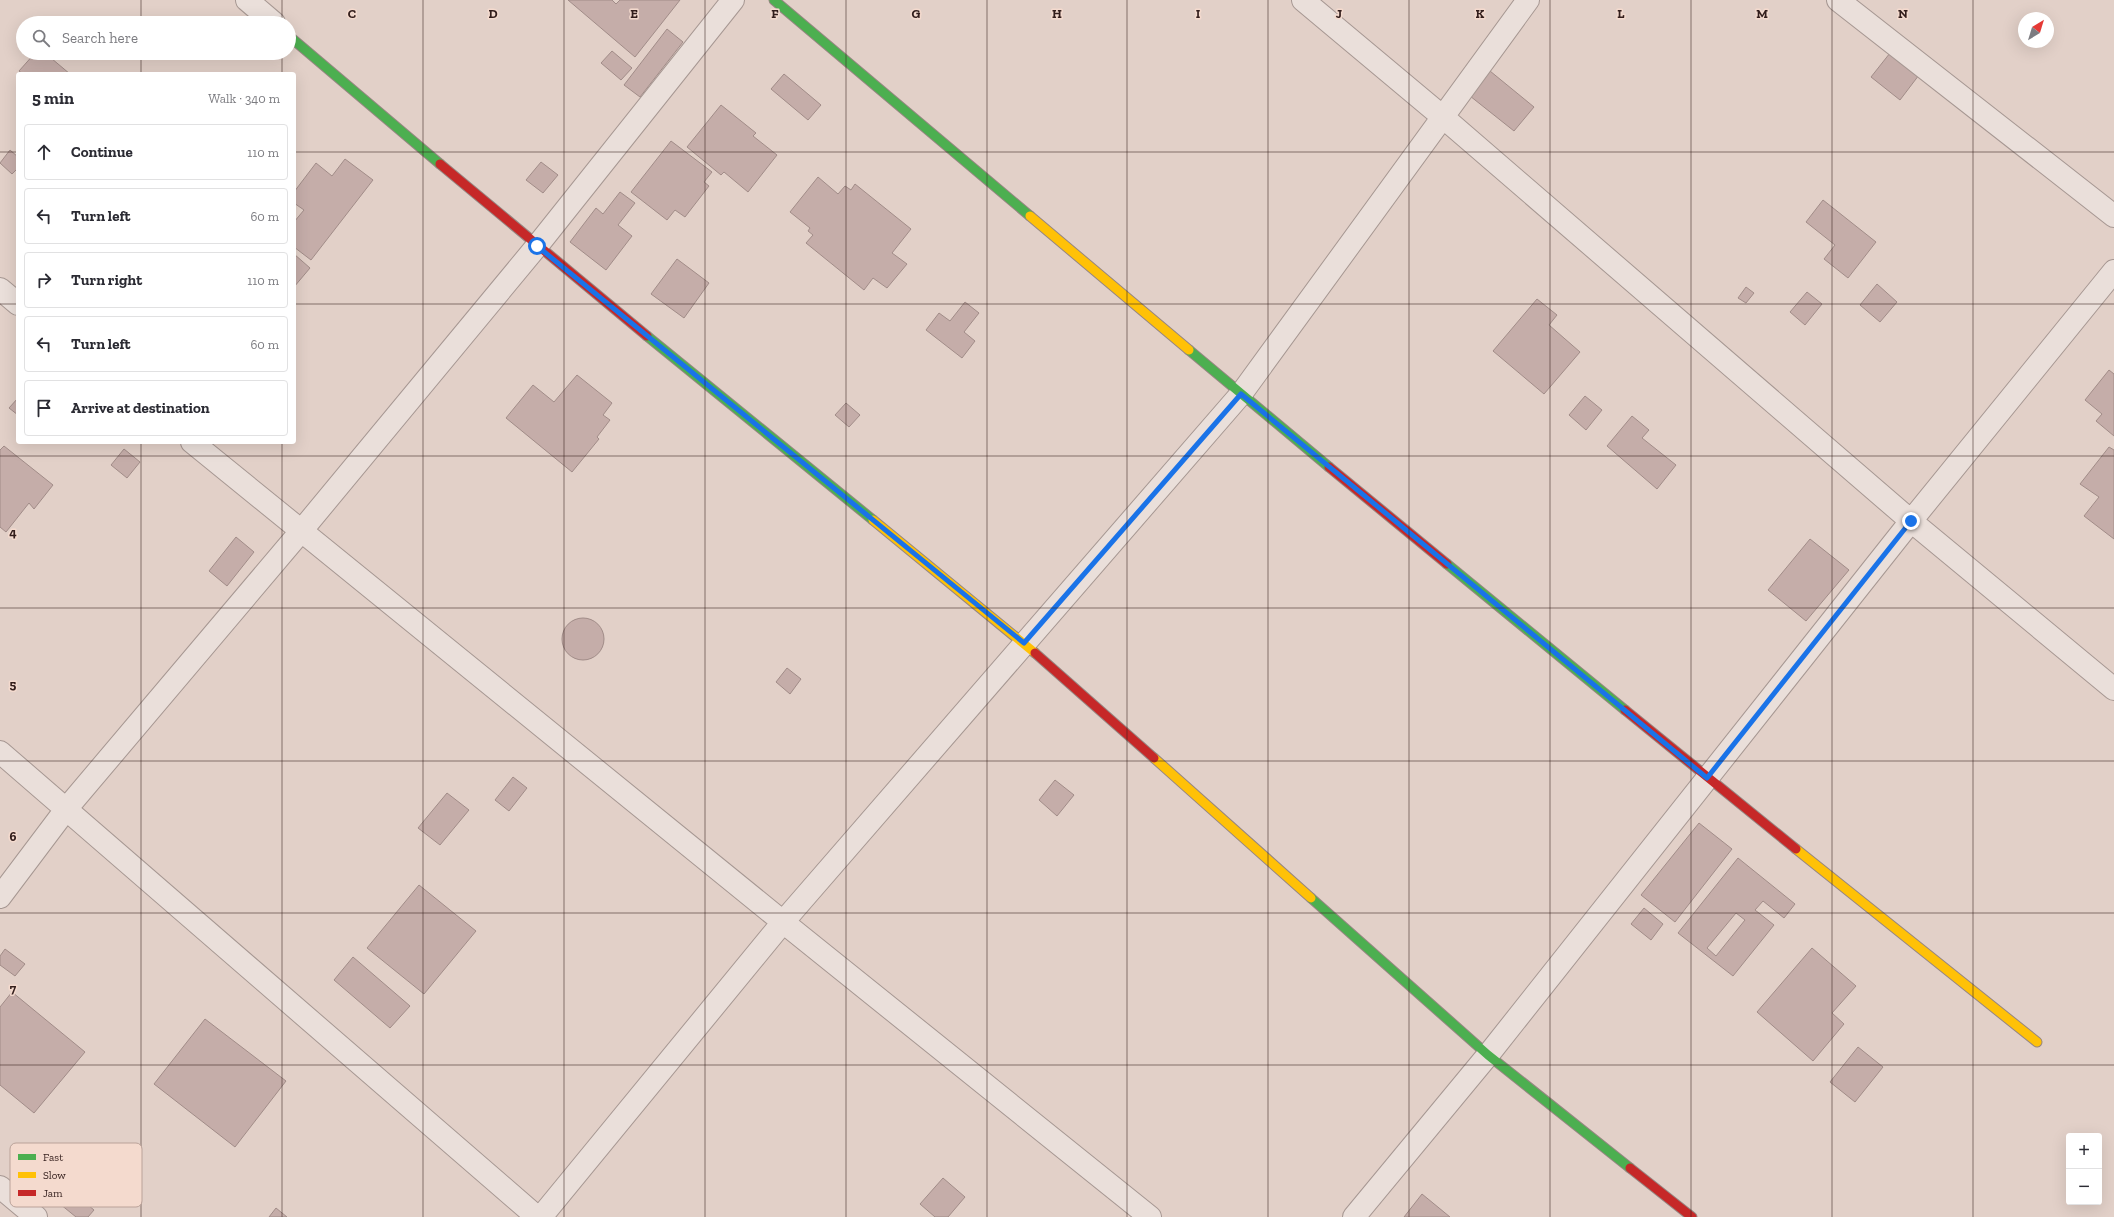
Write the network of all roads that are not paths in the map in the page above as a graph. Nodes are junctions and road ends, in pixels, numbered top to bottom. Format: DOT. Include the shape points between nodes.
graph roads {
  1 [pos="247,0"];
  2 [pos="733,0"];
  3 [pos="774,0"];
  4 [pos="1303,0"];
  5 [pos="1528,0"];
  6 [pos="1838,0"];
  7 [pos="266,16"];
  8 [pos="296,42"];
  9 [pos="1444,118"];
  10 [pos="2114,216"];
  11 [pos="537,246"];
  12 [pos="2114,271"];
  13 [pos="0,290"];
  14 [pos="16,302"];
  15 [pos="1241,394"];
  16 [pos="194,444"];
  17 [pos="1911,521"];
  18 [pos="302,530"];
  19 [pos="1024,643"];
  20 [pos="2114,690"];
  21 [pos="0,752"];
  22 [pos="1707,778"];
  23 [pos="67,808"];
  24 [pos="0,897"];
  25 [pos="783,922"];
  26 [pos="2038,1042"];
  27 [pos="1488,1055"];
  28 [pos="0,1187"];
  29 [pos="10,1195"];
  30 [pos="24,1207"];
  31 [pos="36,1217"];
  32 [pos="537,1217"];
  33 [pos="541,1217"];
  34 [pos="1150,1217"];
  35 [pos="1354,1217"];
  36 [pos="1692,1217"];
  1 -- 7 [label="street"];
  2 -- 11 [label="street"];
  3 -- 15 [label="street"];
  4 -- 9 [label="street"];
  5 -- 9 [label="street"];
  6 -- 10 [label="street"];
  8 -- 11 [label="street"];
  9 -- 15 [label="street"];
  9 -- 17 [label="street"];
  11 -- 18 [label="street"];
  11 -- 19 [label="street"];
  12 -- 17 [label="street"];
  13 -- 14 [label="street"];
  15 -- 19 [label="street"];
  15 -- 22 [label="street"];
  16 -- 18 [label="street"];
  17 -- 20 [label="street"];
  17 -- 22 [label="street"];
  18 -- 23 [label="street"];
  18 -- 25 [label="street"];
  19 -- 25 [label="street"];
  19 -- 27 [label="street"];
  21 -- 23 [label="street"];
  22 -- 26 [label="street"];
  22 -- 27 [label="street"];
  23 -- 24 [label="street"];
  23 -- 32 [label="street"];
  25 -- 33 [label="street"];
  25 -- 34 [label="street"];
  27 -- 35 [label="street"];
  27 -- 36 [label="street"];
  28 -- 29 [label="street"];
  30 -- 31 [label="street"];
}
